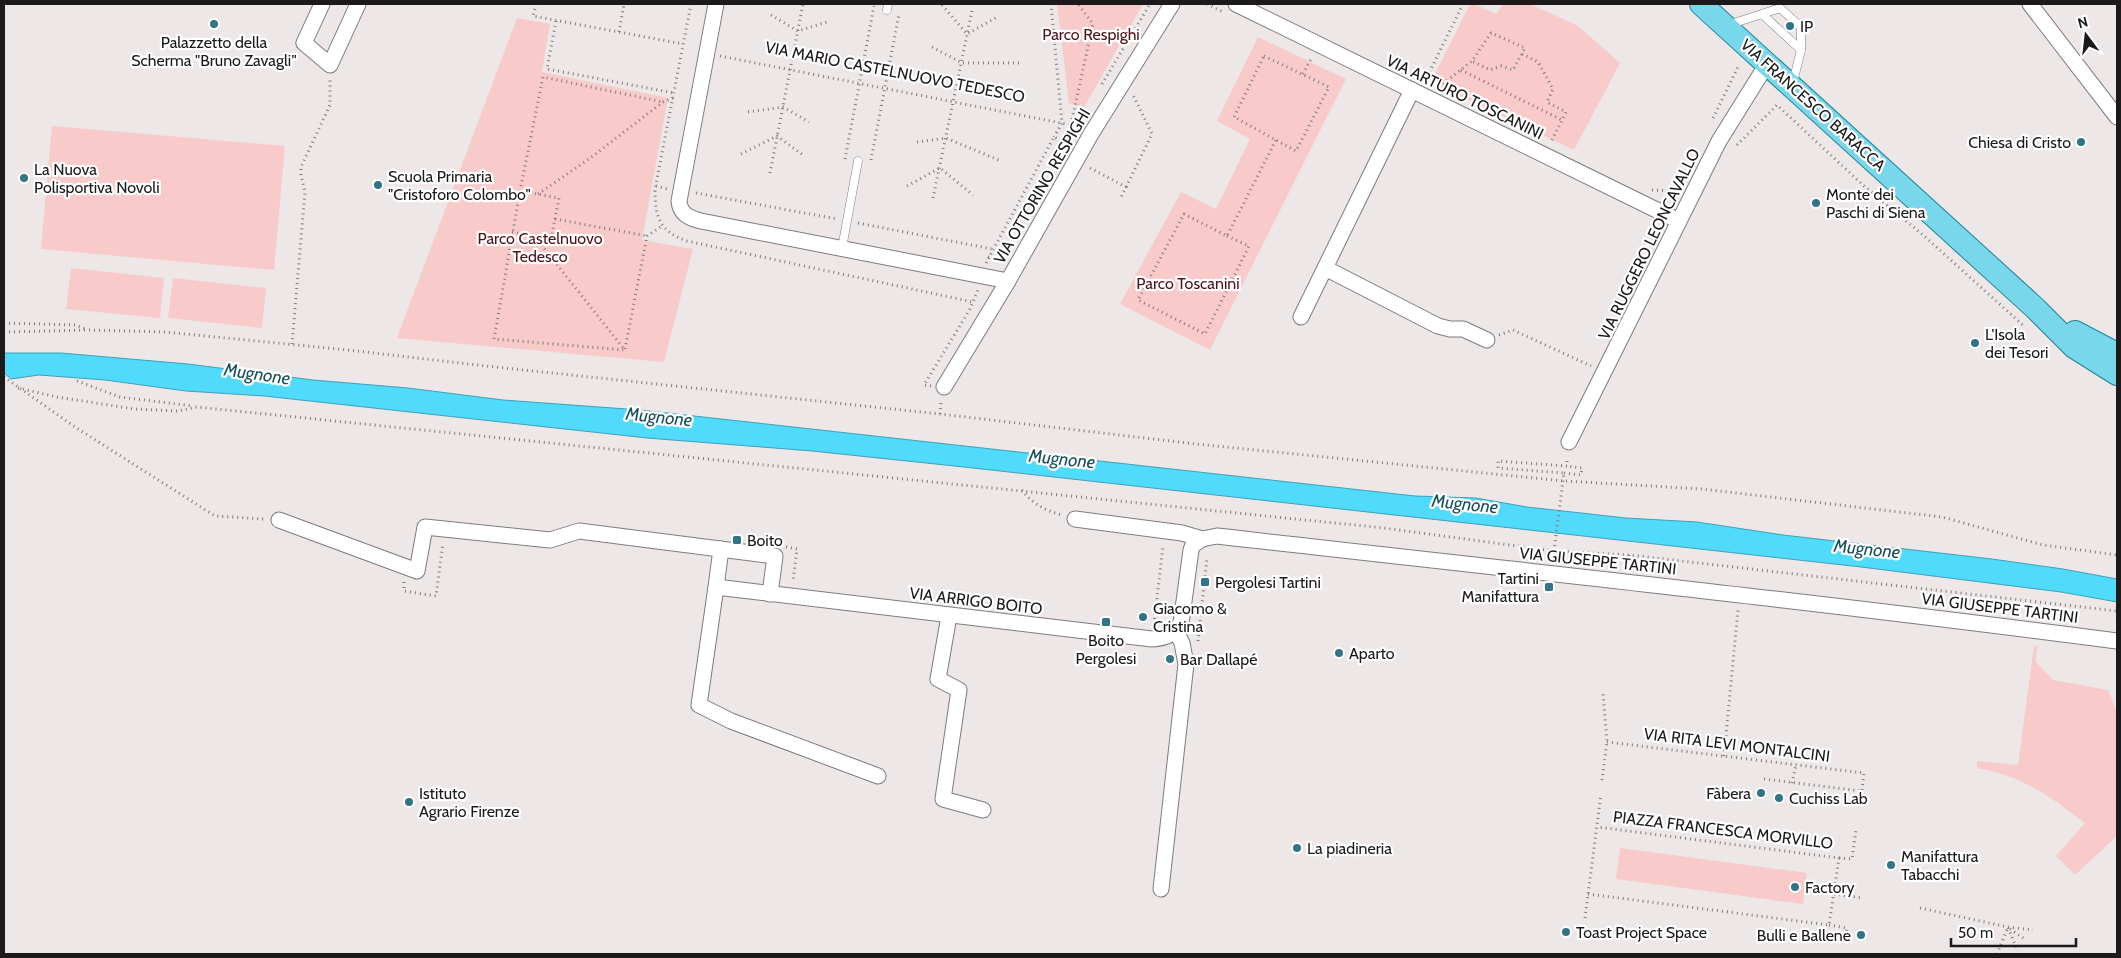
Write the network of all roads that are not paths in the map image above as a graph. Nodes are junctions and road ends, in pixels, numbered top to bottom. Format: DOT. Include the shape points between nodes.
graph roads {
  1 [pos="322,4"];
  2 [pos="358,4"];
  3 [pos="716,4"];
  4 [pos="1172,4"];
  5 [pos="1236,4"];
  6 [pos="1701,4"];
  7 [pos="2030,4"];
  8 [pos="1762,14"];
  9 [pos="1726,26"];
  10 [pos="1801,50"];
  11 [pos="1766,64"];
  12 [pos="1791,86"];
  13 [pos="1419,88"];
  14 [pos="2117,117"];
  15 [pos="858,161"];
  16 [pos="1679,222"];
  17 [pos="842,248"];
  18 [pos="1325,268"];
  19 [pos="1008,281"];
  20 [pos="2036,308"];
  21 [pos="1301,316"];
  22 [pos="1487,340"];
  23 [pos="2117,354"];
  24 [pos="2117,374"];
  25 [pos="944,387"];
  26 [pos="1569,442"];
  27 [pos="1075,519"];
  28 [pos="279,520"];
  29 [pos="1202,539"];
  30 [pos="721,549"];
  31 [pos="716,587"];
  32 [pos="770,594"];
  33 [pos="949,616"];
  34 [pos="1176,631"];
  35 [pos="2117,641"];
  36 [pos="878,776"];
  37 [pos="983,810"];
  38 [pos="1162,889"];
  1 -- 2 [label="street" via="304,43 330,65"];
  3 -- 17 [label="street" via="714,55 680,192 681,210 690,218 701,221"];
  4 -- 19 [label="street, VIA OTTORINO RESPIGHI" via="1091,134"];
  5 -- 13 [label="street, VIA ARTURO TOSCANINI"];
  6 -- 9 [label="main road, VIA FRANCESCO BARACCA"];
  7 -- 14 [label="street"];
  8 -- 9 [label="lane"];
  8 -- 10 [label="lane"];
  8 -- 10 [label="lane" via="1780,8 1801,27"];
  9 -- 11 [label="main road, VIA FRANCESCO BARACCA"];
  10 -- 12 [label="lane"];
  11 -- 12 [label="main road, VIA FRANCESCO BARACCA"];
  11 -- 16 [label="street, VIA RUGGERO LEONCAVALLO" via="1719,141"];
  12 -- 20 [label="main road, VIA FRANCESCO BARACCA"];
  13 -- 16 [label="street, VIA ARTURO TOSCANINI"];
  13 -- 18 [label="street"];
  15 -- 17 [label="lane"];
  16 -- 26 [label="street, VIA RUGGERO LEONCAVALLO"];
  17 -- 19 [label="street"];
  18 -- 21 [label="street"];
  18 -- 22 [label="street" via="1438,326 1463,329"];
  19 -- 25 [label="street, VIA OTTORINO RESPIGHI"];
  20 -- 23 [label="main road, VIA FRANCESCO BARACCA" via="2082,337"];
  20 -- 24 [label="main road, VIA FRANCESCO BARACCA" via="2074,347"];
  27 -- 29 [label="street, VIA GIUSEPPE TARTINI" via="1165,530"];
  28 -- 30 [label="street" via="417,571 424,527 550,540 579,531"];
  29 -- 34 [label="street" via="1191,550 1183,619"];
  29 -- 35 [label="street, VIA GIUSEPPE TARTINI" via="1217,536 1739,594"];
  30 -- 31 [label="street"];
  30 -- 32 [label="street" via="775,556"];
  31 -- 32 [label="street, VIA ARRIGO BOITO"];
  31 -- 36 [label="street" via="699,705"];
  32 -- 33 [label="street, VIA ARRIGO BOITO"];
  33 -- 34 [label="street, VIA ARRIGO BOITO" via="1152,639 1166,637"];
  33 -- 37 [label="street" via="938,679 959,690 943,799"];
  34 -- 38 [label="street" via="1186,664"];
}
